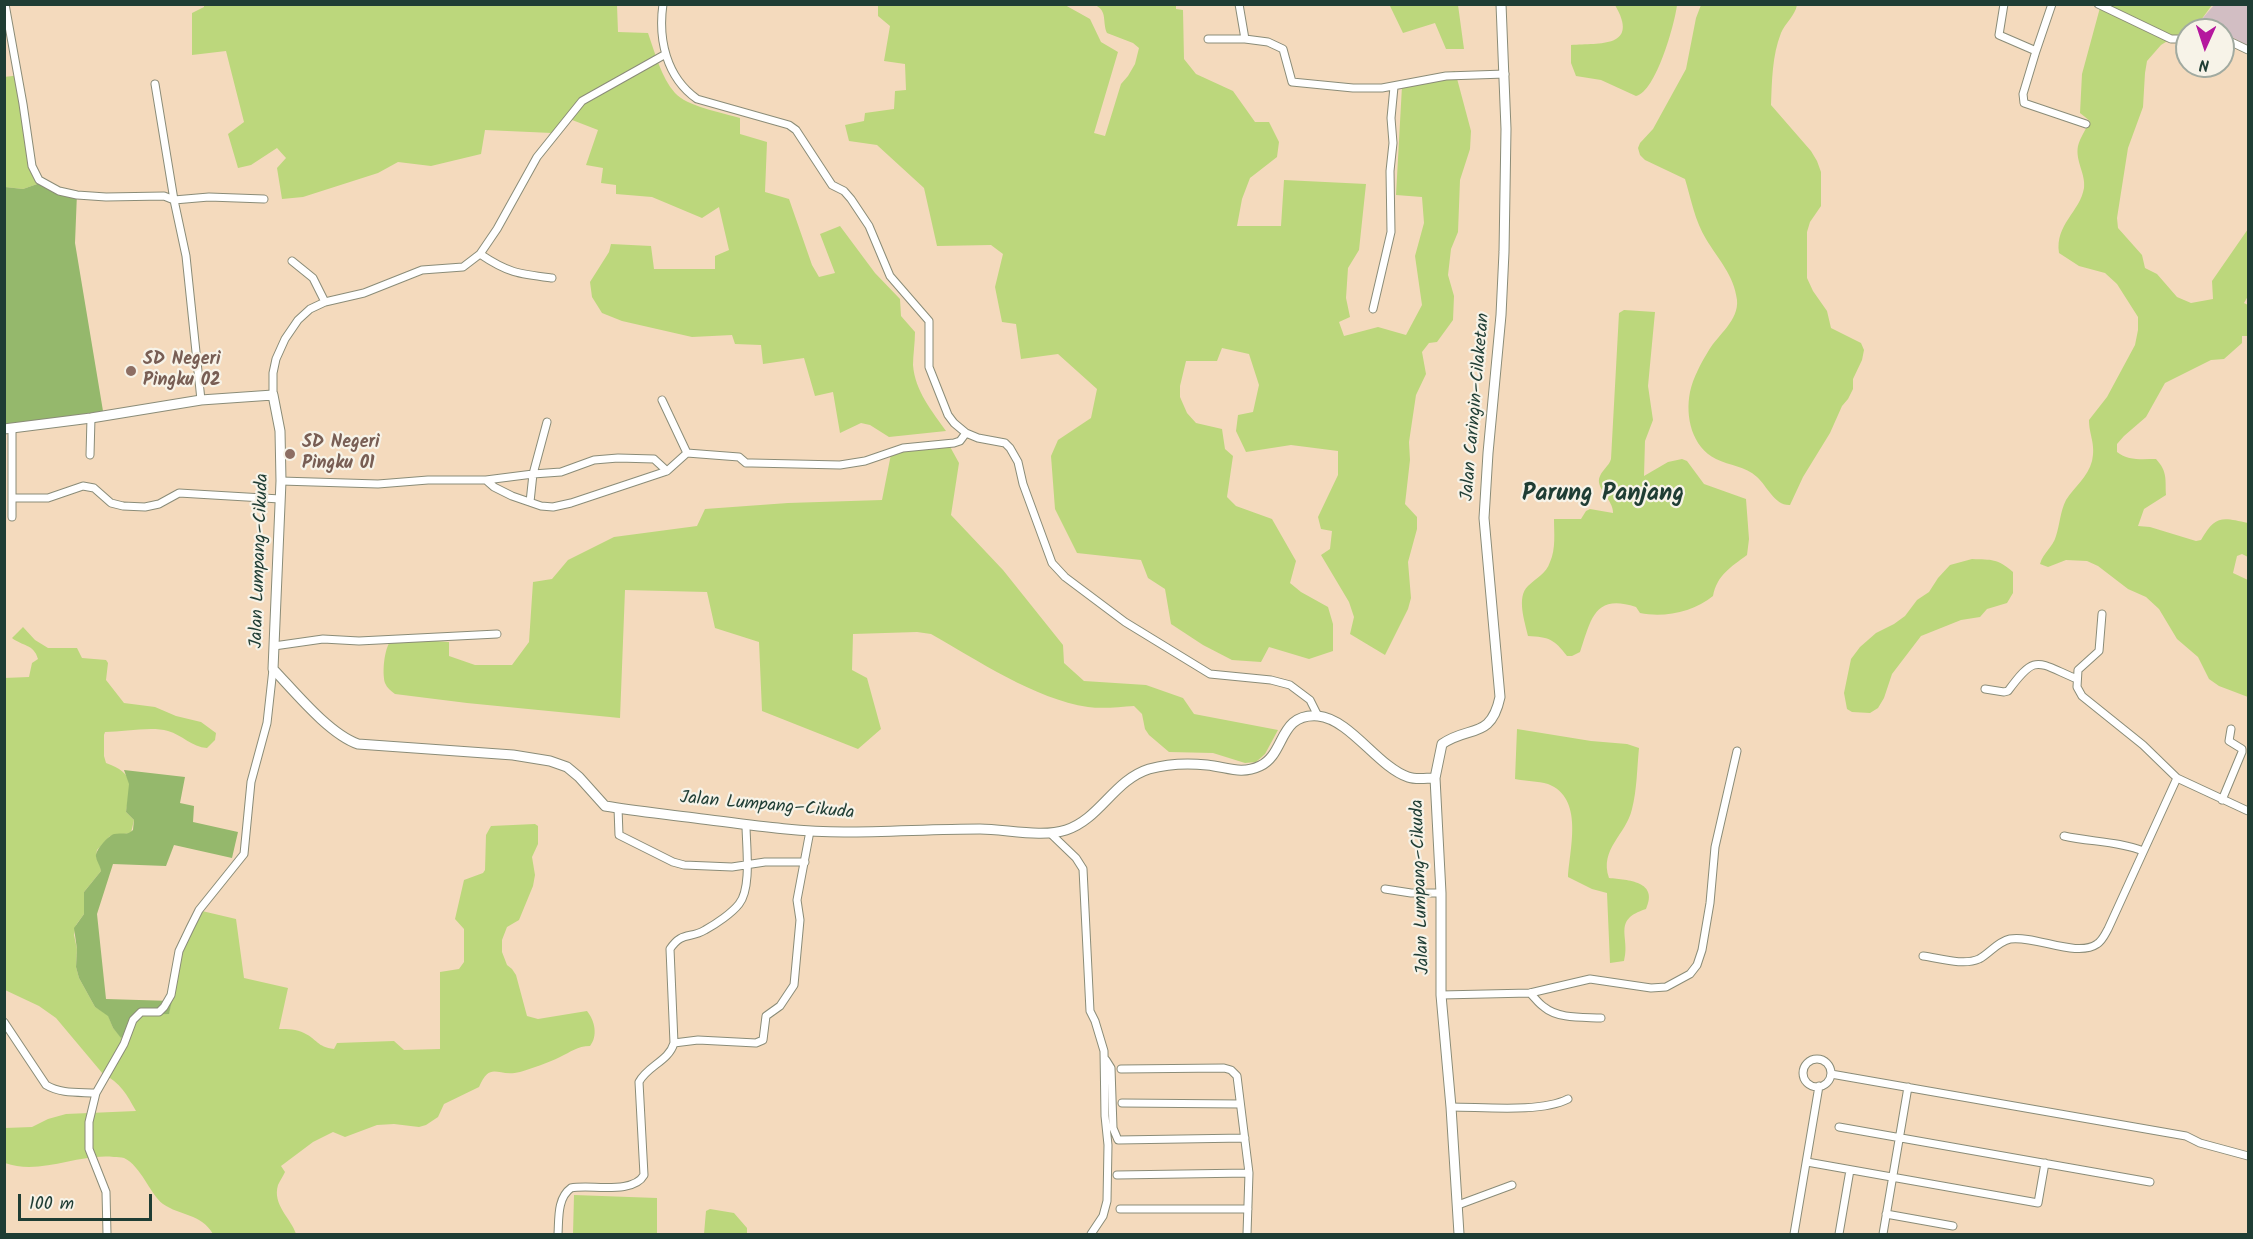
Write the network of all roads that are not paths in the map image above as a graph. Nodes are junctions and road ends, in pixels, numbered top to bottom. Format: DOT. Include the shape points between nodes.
graph roads {
  1 [pos="5,4"];
  2 [pos="663,4"];
  3 [pos="1239,4"];
  4 [pos="1501,4"];
  5 [pos="2004,4"];
  6 [pos="2052,4"];
  7 [pos="2098,4"];
  8 [pos="1208,39"];
  9 [pos="1245,39"];
  10 [pos="2175,39"];
  11 [pos="2036,51"];
  12 [pos="664,55"];
  13 [pos="1505,74"];
  14 [pos="155,84"];
  15 [pos="1394,87"];
  16 [pos="2085,124"];
  17 [pos="264,199"];
  18 [pos="174,200"];
  19 [pos="480,254"];
  20 [pos="292,261"];
  21 [pos="552,278"];
  22 [pos="325,302"];
  23 [pos="1373,309"];
  24 [pos="273,395"];
  25 [pos="201,400"];
  26 [pos="662,400"];
  27 [pos="91,418"];
  28 [pos="547,422"];
  29 [pos="8,429"];
  30 [pos="966,433"];
  31 [pos="687,453"];
  32 [pos="90,455"];
  33 [pos="667,471"];
  34 [pos="533,474"];
  35 [pos="486,480"];
  36 [pos="281,481"];
  37 [pos="12,498"];
  38 [pos="280,499"];
  39 [pos="530,502"];
  40 [pos="12,517"];
  41 [pos="2102,614"];
  42 [pos="497,634"];
  43 [pos="274,646"];
  44 [pos="273,669"];
  45 [pos="2077,679"];
  46 [pos="1985,689"];
  47 [pos="1318,716"];
  48 [pos="2231,729"];
  49 [pos="1737,751"];
  50 [pos="1435,778"];
  51 [pos="2177,778"];
  52 [pos="2222,800"];
  53 [pos="618,808"];
  54 [pos="2248,811"];
  55 [pos="746,825"];
  56 [pos="810,831"];
  57 [pos="1050,833"];
  58 [pos="2064,836"];
  59 [pos="2143,851"];
  60 [pos="805,862"];
  61 [pos="746,865"];
  62 [pos="1385,889"];
  63 [pos="1440,893"];
  64 [pos="1923,956"];
  65 [pos="1530,993"];
  66 [pos="1441,995"];
  67 [pos="1601,1018"];
  68 [pos="4,1022"];
  69 [pos="674,1043"];
  70 [pos="1105,1058"];
  71 [pos="1121,1069"];
  72 [pos="1831,1074"];
  73 [pos="1819,1086"];
  74 [pos="1908,1087"];
  75 [pos="96,1093"];
  76 [pos="1568,1099"];
  77 [pos="1122,1103"];
  78 [pos="1240,1104"];
  79 [pos="1451,1107"];
  80 [pos="1839,1127"];
  81 [pos="1245,1138"];
  82 [pos="1899,1138"];
  83 [pos="2248,1156"];
  84 [pos="1807,1162"];
  85 [pos="2045,1163"];
  86 [pos="1850,1170"];
  87 [pos="1249,1173"];
  88 [pos="1117,1175"];
  89 [pos="1892,1178"];
  90 [pos="2150,1182"];
  91 [pos="1512,1185"];
  92 [pos="1458,1205"];
  93 [pos="1120,1209"];
  94 [pos="1248,1209"];
  95 [pos="1886,1214"];
  96 [pos="1953,1226"];
  97 [pos="107,1234"];
  98 [pos="558,1234"];
  99 [pos="1091,1234"];
  100 [pos="1247,1234"];
  101 [pos="1459,1234"];
  102 [pos="1794,1234"];
  103 [pos="1839,1234"];
  104 [pos="1883,1234"];
  1 -- 18 [label="street" via="32,166 39,180 77,195 164,196"];
  2 -- 12 [label="street" via="660,23"];
  3 -- 9 [label="street"];
  4 -- 13 [label="street, Jalan Caringin–Cilaketan"];
  5 -- 11 [label="street" via="1999,35"];
  6 -- 11 [label="street"];
  7 -- 10 [label="street"];
  8 -- 9 [label="street"];
  9 -- 15 [label="street" via="1283,49 1292,82 1353,88"];
  11 -- 16 [label="street" via="2022,94 2024,103"];
  12 -- 19 [label="street" via="582,101 537,157"];
  12 -- 30 [label="street" via="684,87 697,99 789,125 801,135 832,185 844,191 869,226 890,276 929,321 929,367 948,415"];
  13 -- 15 [label="street" via="1446,76"];
  13 -- 50 [label="street, Jalan Caringin–Cilaketan" via="1501,315 1484,518 1500,697 1488,725 1442,744"];
  14 -- 18 [label="street"];
  15 -- 23 [label="street" via="1390,232"];
  17 -- 18 [label="street"];
  18 -- 25 [label="street" via="186,256"];
  19 -- 21 [label="street" via="500,268"];
  19 -- 22 [label="street" via="463,267 422,270 364,293"];
  20 -- 22 [label="street" via="313,278"];
  22 -- 24 [label="street" via="310,309 285,339 273,373"];
  24 -- 25 [label="street"];
  24 -- 36 [label="street, Jalan Lumpang–Cikuda" via="280,431"];
  25 -- 27 [label="street"];
  26 -- 31 [label="street"];
  27 -- 29 [label="street"];
  27 -- 32 [label="street"];
  28 -- 34 [label="street"];
  29 -- 37 [label="street"];
  30 -- 31 [label="street" via="954,443 903,448 840,465 746,463 739,458"];
  30 -- 47 [label="street" via="1010,448 1052,563 1065,577 1125,622 1210,674 1290,685 1310,700"];
  31 -- 33 [label="street"];
  33 -- 34 [label="street" via="654,459 618,458 594,460 561,472"];
  33 -- 39 [label="street" via="571,503 552,507"];
  34 -- 35 [label="street"];
  34 -- 39 [label="street"];
  35 -- 36 [label="street" via="378,484"];
  35 -- 39 [label="street"];
  36 -- 38 [label="street, Jalan Lumpang–Cikuda"];
  37 -- 38 [label="street" via="48,498 83,486 94,488 111,503 123,506 159,504 179,493"];
  37 -- 40 [label="street"];
  38 -- 43 [label="street, Jalan Lumpang–Cikuda"];
  41 -- 45 [label="street" via="2098,651 2083,663"];
  42 -- 43 [label="street" via="359,641 323,639"];
  43 -- 44 [label="street, Jalan Lumpang–Cikuda"];
  44 -- 53 [label="street, Jalan Lumpang–Cikuda" via="348,741 550,761 567,767 605,806"];
  44 -- 75 [label="street" via="267,723 251,782 244,854 190,928 179,951 171,995 164,1007 159,1012 141,1012 133,1020"];
  45 -- 46 [label="street" via="2033,664 2024,668 2008,691"];
  45 -- 51 [label="street" via="2082,696"];
  47 -- 50 [label="street, Jalan Lumpang–Cikuda" via="1340,725 1394,770 1408,777"];
  47 -- 57 [label="street, Jalan Lumpang–Cikuda" via="1297,719 1263,765 1244,771 1208,765 1164,765 1146,770 1117,789 1083,823"];
  48 -- 52 [label="street" via="2229,741 2242,752"];
  49 -- 65 [label="street" via="1715,847 1702,950 1690,974 1666,987 1590,980"];
  50 -- 63 [label="street, Jalan Lumpang–Cikuda"];
  51 -- 52 [label="street"];
  51 -- 59 [label="street"];
  52 -- 54 [label="street"];
  53 -- 55 [label="street, Jalan Lumpang–Cikuda"];
  53 -- 61 [label="street" via="619,835 673,862 710,867"];
  55 -- 56 [label="street, Jalan Lumpang–Cikuda"];
  55 -- 61 [label="street"];
  56 -- 57 [label="street, Jalan Lumpang–Cikuda" via="983,829"];
  56 -- 60 [label="street"];
  57 -- 70 [label="street" via="1083,869 1090,1011"];
  58 -- 59 [label="street"];
  59 -- 64 [label="street" via="2108,929 2095,946 2073,948 2019,939 2001,942 1971,961"];
  60 -- 61 [label="street"];
  60 -- 69 [label="street" via="797,900 800,920 794,985 780,1006 766,1016 763,1040"];
  61 -- 69 [label="street" via="744,894 739,904 705,930 676,939 670,949"];
  62 -- 63 [label="street"];
  63 -- 66 [label="street, Jalan Lumpang–Cikuda"];
  65 -- 66 [label="street"];
  65 -- 67 [label="street" via="1551,1012"];
  66 -- 79 [label="street, Jalan Lumpang–Cikuda"];
  68 -- 75 [label="street" via="46,1085 54,1090"];
  69 -- 98 [label="street" via="639,1082 644,1176 641,1181 626,1187 571,1188 563,1195"];
  70 -- 81 [label="street" via="1111,1068 1113,1128 1118,1140"];
  70 -- 99 [label="street" via="1107,1202"];
  71 -- 78 [label="street" via="1231,1070 1236,1076"];
  72 -- 73 [label="street"];
  72 -- 73 [label="street" via="1822,1060 1806,1064 1806,1082"];
  72 -- 74 [label="street"];
  73 -- 84 [label="street"];
  74 -- 82 [label="street"];
  74 -- 83 [label="street" via="2186,1136"];
  75 -- 97 [label="street" via="89,1122 89,1149 106,1192"];
  76 -- 79 [label="street" via="1543,1107"];
  77 -- 78 [label="street"];
  78 -- 81 [label="street"];
  79 -- 92 [label="street, Jalan Lumpang–Cikuda"];
  80 -- 82 [label="street"];
  81 -- 87 [label="street"];
  82 -- 85 [label="street"];
  82 -- 89 [label="street"];
  84 -- 86 [label="street"];
  84 -- 102 [label="street"];
  85 -- 89 [label="street" via="2038,1203"];
  85 -- 90 [label="street"];
  86 -- 89 [label="street"];
  86 -- 103 [label="street"];
  87 -- 88 [label="street"];
  87 -- 94 [label="street"];
  89 -- 95 [label="street"];
  91 -- 92 [label="street"];
  92 -- 101 [label="street, Jalan Lumpang–Cikuda"];
  93 -- 94 [label="street"];
  94 -- 100 [label="street"];
  95 -- 96 [label="street"];
  95 -- 104 [label="street"];
}
